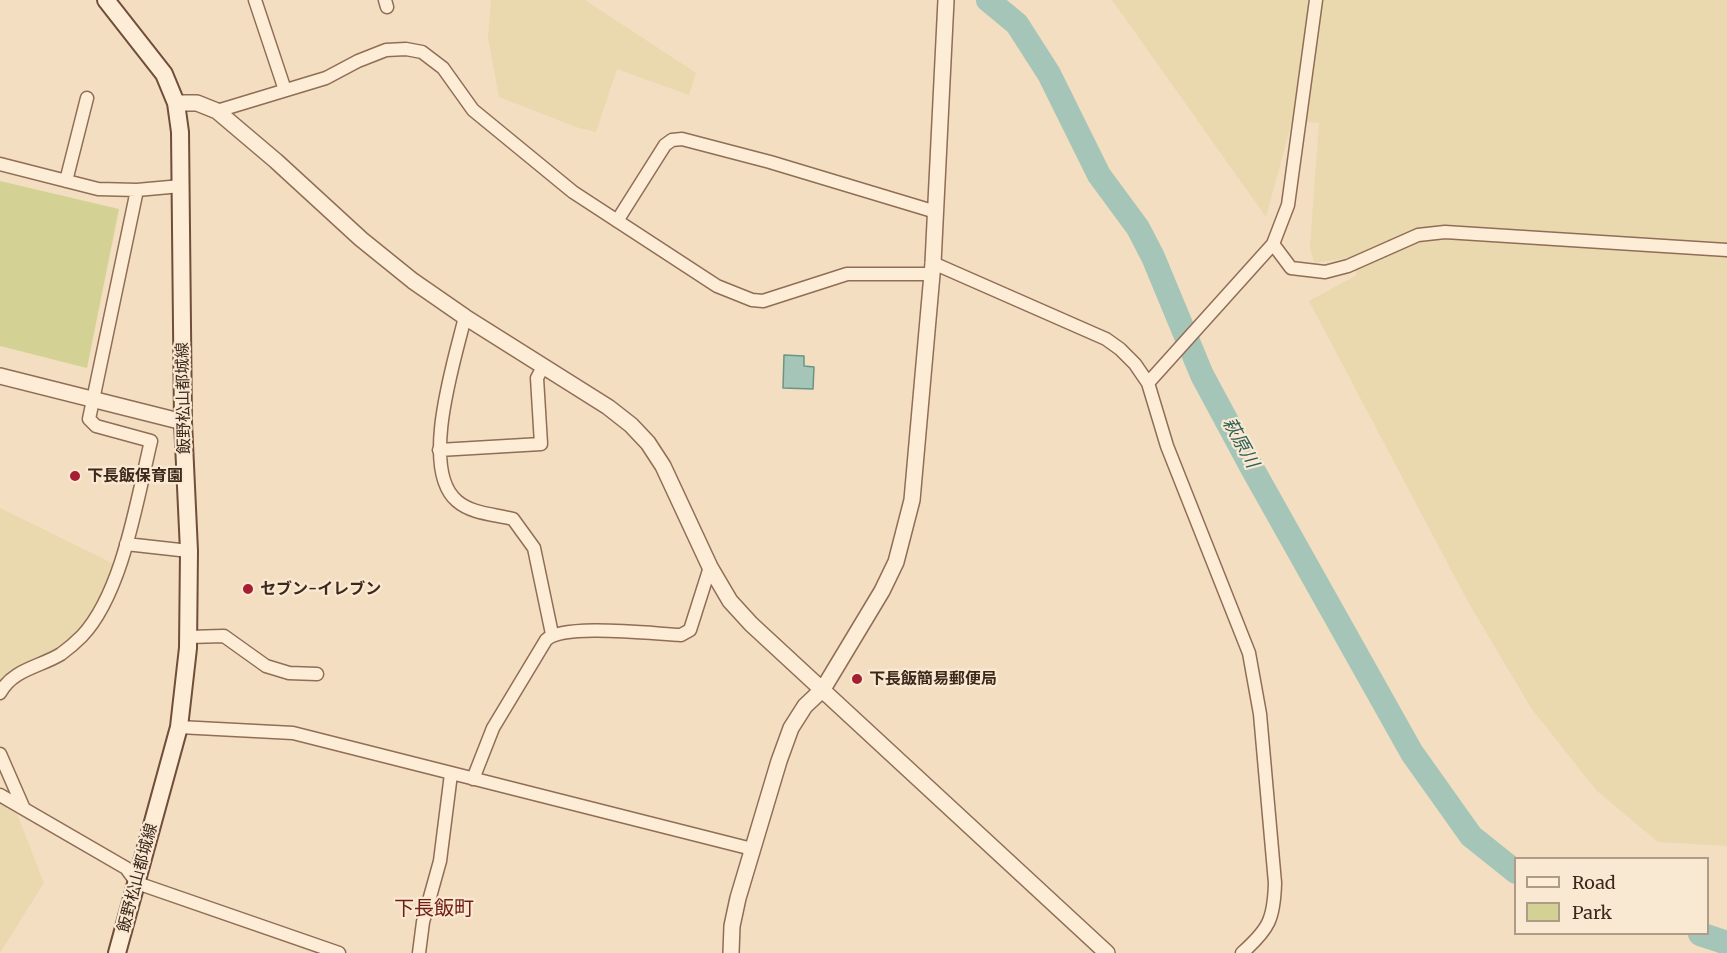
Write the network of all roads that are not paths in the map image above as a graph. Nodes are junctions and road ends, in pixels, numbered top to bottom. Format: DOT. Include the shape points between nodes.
graph roads {
  1 [pos="106,0"];
  2 [pos="255,0"];
  3 [pos="946,0"];
  4 [pos="1316,0"];
  5 [pos="285,90"];
  6 [pos="87,98"];
  7 [pos="176,103"];
  8 [pos="217,111"];
  9 [pos="0,164"];
  10 [pos="66,181"];
  11 [pos="181,186"];
  12 [pos="137,190"];
  13 [pos="936,212"];
  14 [pos="617,221"];
  15 [pos="1269,248"];
  16 [pos="1727,250"];
  17 [pos="933,268"];
  18 [pos="465,317"];
  19 [pos="543,367"];
  20 [pos="0,376"];
  21 [pos="1148,383"];
  22 [pos="94,399"];
  23 [pos="183,422"];
  24 [pos="440,450"];
  25 [pos="126,544"];
  26 [pos="189,551"];
  27 [pos="710,567"];
  28 [pos="552,634"];
  29 [pos="188,637"];
  30 [pos="317,674"];
  31 [pos="823,689"];
  32 [pos="0,693"];
  33 [pos="179,727"];
  34 [pos="0,754"];
  35 [pos="451,774"];
  36 [pos="473,779"];
  37 [pos="0,795"];
  38 [pos="24,809"];
  39 [pos="752,849"];
  40 [pos="137,883"];
  41 [pos="117,953"];
  42 [pos="339,953"];
  43 [pos="418,953"];
  44 [pos="731,953"];
  45 [pos="1107,953"];
  46 [pos="1242,953"];
  1 -- 7 [label="main road, 飯野松山都城線" via="164,74"];
  2 -- 5 [label="street"];
  3 -- 13 [label="street"];
  4 -- 15 [label="street" via="1288,205"];
  5 -- 8 [label="street"];
  5 -- 14 [label="street" via="326,78 386,50 422,52 443,68 473,110 573,192"];
  6 -- 10 [label="street"];
  7 -- 8 [label="street" via="197,103"];
  7 -- 11 [label="main road, 飯野松山都城線"];
  8 -- 18 [label="street" via="361,238"];
  9 -- 10 [label="street"];
  10 -- 12 [label="street" via="98,189"];
  11 -- 12 [label="street"];
  11 -- 23 [label="main road, 飯野松山都城線"];
  12 -- 22 [label="street"];
  13 -- 14 [label="street" via="682,139 665,145"];
  13 -- 17 [label="street"];
  14 -- 17 [label="street" via="717,286 752,300 763,301 847,274"];
  15 -- 16 [label="street" via="1291,268 1325,272 1418,235 1445,232"];
  15 -- 21 [label="street"];
  17 -- 21 [label="street" via="1106,339 1135,364"];
  17 -- 31 [label="street" via="912,500 903,539 882,591"];
  18 -- 19 [label="street"];
  18 -- 24 [label="street" via="441,417"];
  19 -- 24 [label="street" via="537,378 541,444"];
  19 -- 27 [label="street" via="608,407 648,443 663,466"];
  20 -- 22 [label="street"];
  21 -- 46 [label="street" via="1167,446 1249,653 1260,714 1274,909 1266,928"];
  22 -- 23 [label="street"];
  22 -- 25 [label="street" via="89,419 96,426 151,441"];
  23 -- 26 [label="main road, 飯野松山都城線"];
  24 -- 28 [label="street" via="446,488 455,500 480,512 513,519 528,537 534,548"];
  25 -- 26 [label="street"];
  25 -- 32 [label="street" via="110,593 82,635 61,654 12,678"];
  26 -- 29 [label="main road, 飯野松山都城線"];
  27 -- 28 [label="street" via="690,630 681,635 586,631"];
  27 -- 31 [label="street" via="730,601 751,624"];
  28 -- 36 [label="street" via="494,728"];
  29 -- 30 [label="street" via="224,636 266,666 289,673"];
  29 -- 33 [label="main road, 飯野松山都城線"];
  31 -- 39 [label="street" via="805,706 791,728"];
  31 -- 45 [label="street"];
  33 -- 35 [label="street" via="293,733"];
  33 -- 40 [label="main road, 飯野松山都城線"];
  34 -- 38 [label="street"];
  35 -- 36 [label="street"];
  35 -- 43 [label="street" via="440,861"];
  36 -- 39 [label="street"];
  37 -- 38 [label="street"];
  38 -- 40 [label="street" via="126,868"];
  39 -- 44 [label="street" via="732,926"];
  40 -- 41 [label="main road, 飯野松山都城線"];
  40 -- 42 [label="street"];
}
